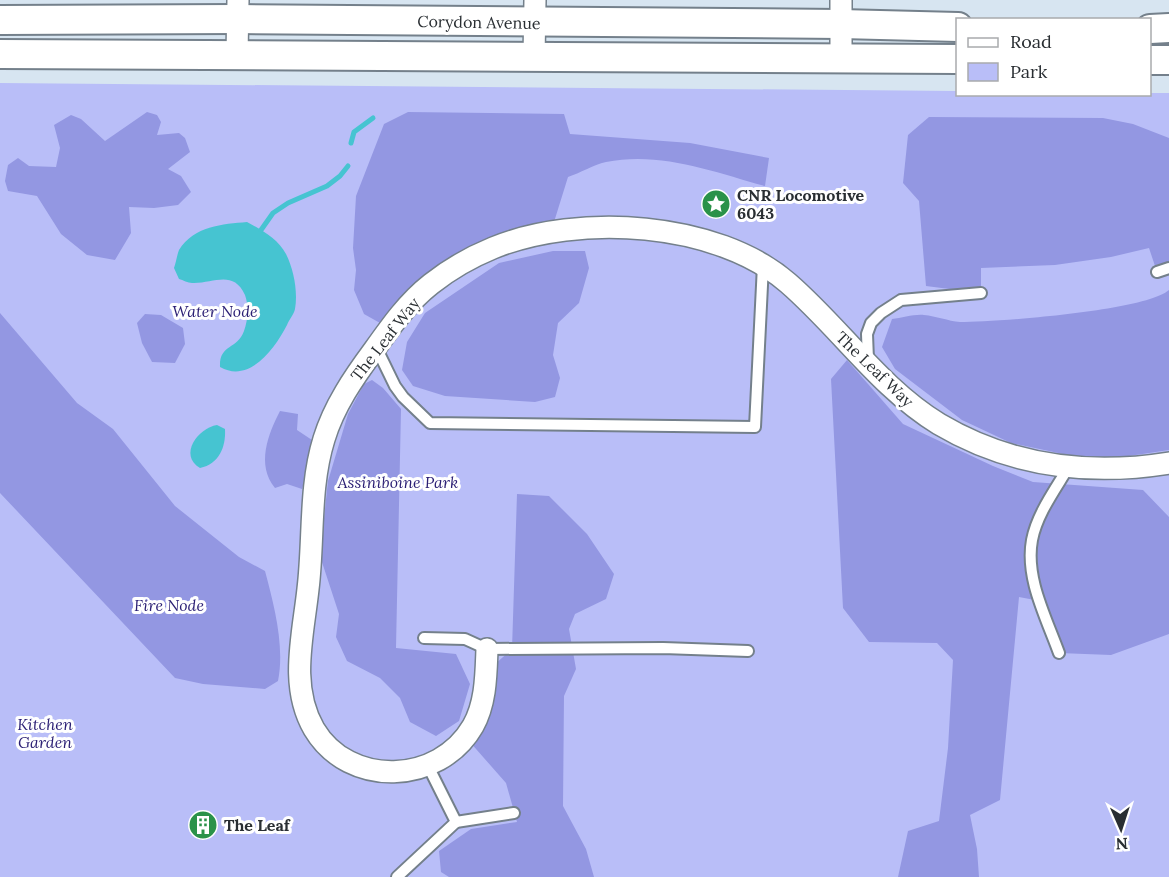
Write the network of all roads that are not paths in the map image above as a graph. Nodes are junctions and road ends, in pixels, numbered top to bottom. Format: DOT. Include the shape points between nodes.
graph roads {
  1 [pos="238,10"];
  2 [pos="535,11"];
  3 [pos="841,12"];
  4 [pos="0,20"];
  5 [pos="956,27"];
  6 [pos="1151,28"];
  7 [pos="1169,28"];
  8 [pos="0,54"];
  9 [pos="237,54"];
  10 [pos="534,57"];
  11 [pos="841,58"];
  12 [pos="956,59"];
  13 [pos="1151,60"];
  14 [pos="1169,60"];
  15 [pos="763,265"];
  16 [pos="1169,268"];
  17 [pos="1157,272"];
  18 [pos="981,293"];
  19 [pos="376,346"];
  20 [pos="868,364"];
  21 [pos="1169,463"];
  22 [pos="1068,468"];
  23 [pos="424,639"];
  24 [pos="487,649"];
  25 [pos="748,651"];
  26 [pos="1059,653"];
  27 [pos="428,766"];
  28 [pos="514,813"];
  29 [pos="456,822"];
  30 [pos="397,877"];
  1 -- 2 [label="main road, Corydon Avenue"];
  1 -- 4 [label="main road, Corydon Avenue"];
  1 -- 9 [label="street"];
  2 -- 3 [label="main road, Corydon Avenue"];
  2 -- 10 [label="street"];
  3 -- 5 [label="main road, Corydon Avenue"];
  3 -- 11 [label="street"];
  6 -- 7 [label="main road"];
  8 -- 9 [label="main road, Corydon Avenue"];
  9 -- 10 [label="main road, Corydon Avenue"];
  10 -- 11 [label="main road, Corydon Avenue"];
  11 -- 12 [label="main road, Corydon Avenue"];
  13 -- 14 [label="main road"];
  15 -- 19 [label="street, The Leaf Way" via="735,250 679,233 614,227 523,238 496,246 451,269 409,304"];
  15 -- 19 [label="lane" via="755,427 430,423 395,386"];
  15 -- 20 [label="street, The Leaf Way" via="787,281"];
  16 -- 17 [label="lane"];
  18 -- 20 [label="lane" via="902,300 895,304 871,323 867,334"];
  19 -- 27 [label="street, The Leaf Way" via="346,391 324,439 315,488 298,677 304,709 327,747 339,757 378,771"];
  20 -- 22 [label="street, The Leaf Way" via="918,410 961,435 1032,461"];
  21 -- 22 [label="street, The Leaf Way"];
  22 -- 26 [label="lane" via="1039,519 1030,560 1034,584"];
  23 -- 24 [label="lane" via="465,639"];
  24 -- 25 [label="lane"];
  24 -- 27 [label="street, The Leaf Way" via="485,692 472,728"];
  27 -- 29 [label="lane"];
  28 -- 29 [label="lane"];
  29 -- 30 [label="lane"];
}
